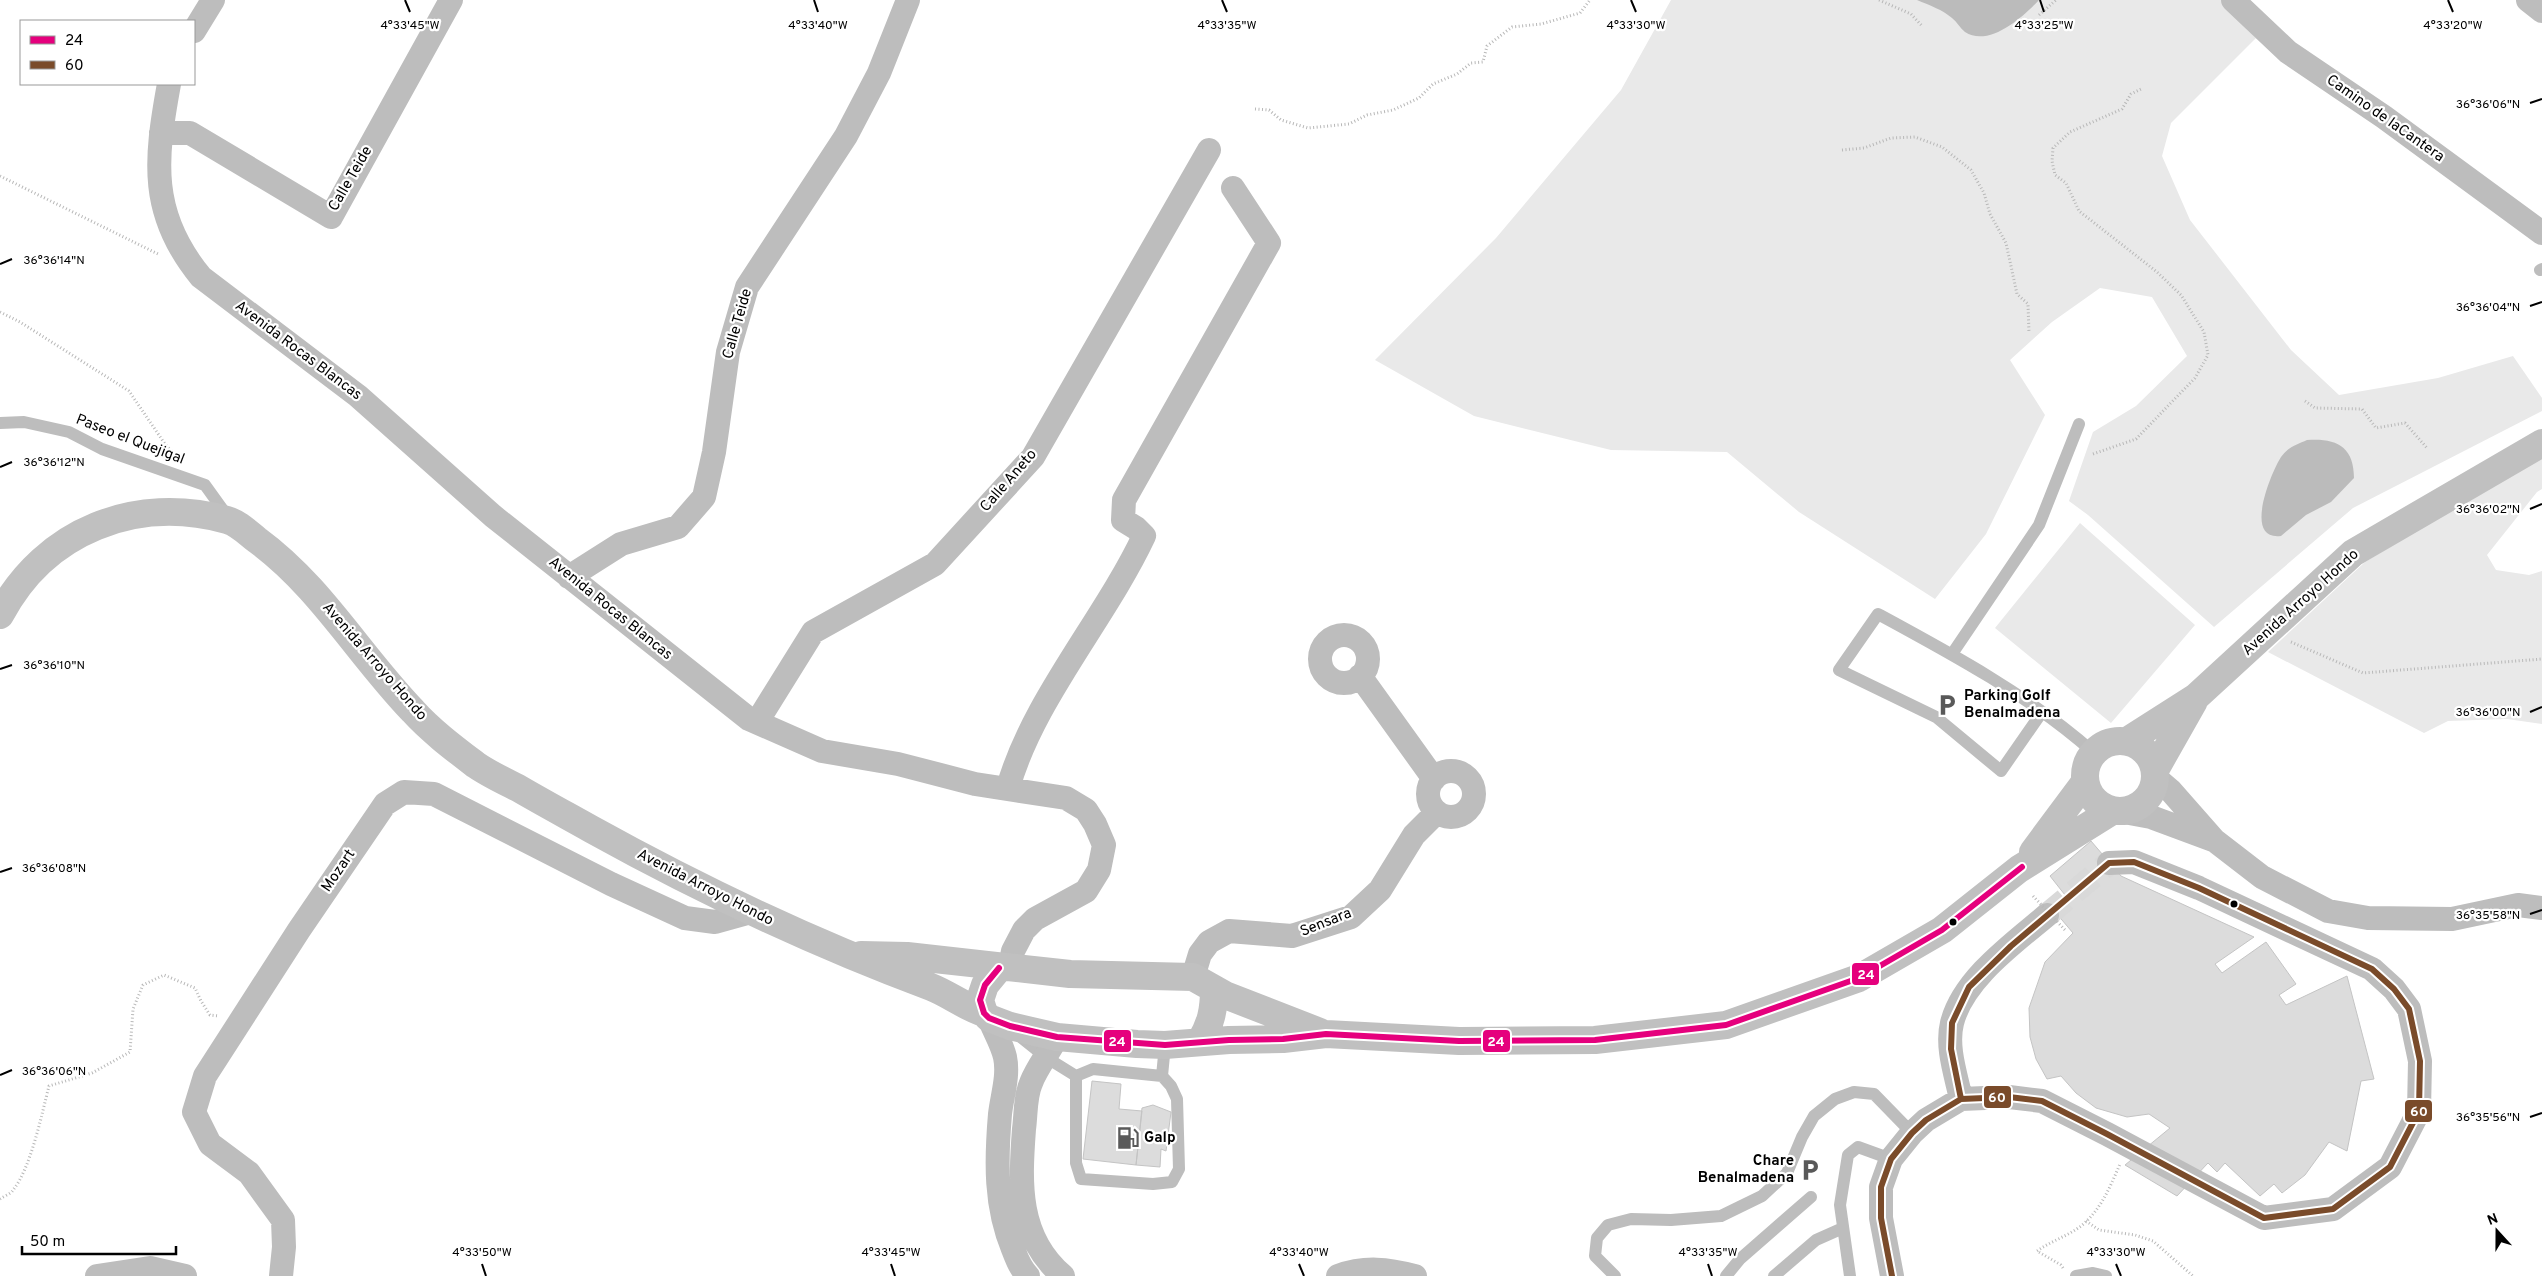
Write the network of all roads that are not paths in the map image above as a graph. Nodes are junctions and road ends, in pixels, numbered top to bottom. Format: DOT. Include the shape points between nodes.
graph roads {
  1 [pos="213,0"];
  2 [pos="451,0"];
  3 [pos="908,0"];
  4 [pos="2233,0"];
  5 [pos="2528,0"];
  6 [pos="2542,11"];
  7 [pos="195,30"];
  8 [pos="169,85"];
  9 [pos="161,133"];
  10 [pos="1209,150"];
  11 [pos="1233,188"];
  12 [pos="2542,233"];
  13 [pos="0,423"];
  14 [pos="2079,424"];
  15 [pos="2542,443"];
  16 [pos="231,521"];
  17 [pos="569,577"];
  18 [pos="0,615"];
  19 [pos="1952,654"];
  20 [pos="1360,676"];
  21 [pos="2196,697"];
  22 [pos="2042,712"];
  23 [pos="757,722"];
  24 [pos="2127,741"];
  25 [pos="2093,752"];
  26 [pos="2156,774"];
  27 [pos="1434,778"];
  28 [pos="2085,782"];
  29 [pos="1008,788"];
  30 [pos="2118,811"];
  31 [pos="1437,812"];
  32 [pos="2214,840"];
  33 [pos="2109,863"];
  34 [pos="2019,869"];
  35 [pos="2542,908"];
  36 [pos="2328,911"];
  37 [pos="751,912"];
  38 [pos="2047,915"];
  39 [pos="2313,943"];
  40 [pos="849,954"];
  41 [pos="1004,967"];
  42 [pos="1203,983"];
  43 [pos="994,1019"];
  44 [pos="1326,1034"];
  45 [pos="1200,1042"];
  46 [pos="1165,1045"];
  47 [pos="1052,1048"];
  48 [pos="1076,1076"];
  49 [pos="1162,1076"];
  50 [pos="1961,1099"];
  51 [pos="1912,1133"];
  52 [pos="1891,1159"];
  53 [pos="1812,1197"];
  54 [pos="1843,1228"];
  55 [pos="98,1276"];
  56 [pos="185,1276"];
  57 [pos="281,1276"];
  58 [pos="1028,1276"];
  59 [pos="1062,1276"];
  60 [pos="1338,1276"];
  61 [pos="1415,1276"];
  62 [pos="1615,1276"];
  63 [pos="1726,1276"];
  64 [pos="1774,1276"];
  65 [pos="1850,1276"];
  66 [pos="1892,1276"];
  67 [pos="2076,1276"];
  68 [pos="2106,1276"];
  1 -- 7 [label="street"];
  2 -- 9 [label="street, Calle Teide" via="331,217 190,133"];
  3 -- 17 [label="street, Calle Teide" via="879,73 846,136 747,287 728,352 714,452 704,497 678,527 621,544"];
  4 -- 12 [label="street, Camino de laCantera" via="2288,52 2384,117"];
  5 -- 6 [label="street"];
  8 -- 9 [label="street, Avenida Rocas Blancas"];
  9 -- 17 [label="street, Avenida Rocas Blancas" via="158,168 165,216 188,261 201,277 358,396 493,516"];
  10 -- 23 [label="street, Calle Aneto" via="1033,457 935,564 813,632"];
  11 -- 29 [label="street" via="1269,243 1124,500 1123,520 1144,536 1129,569 1045,704 1014,765"];
  13 -- 16 [label="lane, Paseo el Quejigal" via="24,422 70,432 102,449 204,485"];
  14 -- 19 [label="lane" via="2038,525"];
  15 -- 21 [label="main road, Avenida Arroyo Hondo" via="2354,553"];
  16 -- 18 [label="main road, Avenida Arroyo Hondo" via="183,512 133,514 90,528 50,553 12,593"];
  16 -- 37 [label="main road, Avenida Arroyo Hondo" via="270,549 307,583 414,713 479,767 669,872"];
  17 -- 23 [label="street, Avenida Rocas Blancas"];
  19 -- 22 [label="lane"];
  19 -- 22 [label="lane" via="1878,614 1839,670 1936,717 2001,771"];
  20 -- 27 [label="street"];
  21 -- 24 [label="main road, Avenida Arroyo Hondo"];
  21 -- 26 [label="main road, Avenida Arroyo Hondo"];
  22 -- 25 [label="lane"];
  23 -- 29 [label="street, Avenida Rocas Blancas" via="822,751 898,764 975,784"];
  24 -- 25 [label="main road" via="2114,741"];
  24 -- 26 [label="main road" via="2140,746 2150,756"];
  25 -- 28 [label="main road" via="2086,767"];
  26 -- 30 [label="main road" via="2151,794 2140,806"];
  26 -- 32 [label="street"];
  27 -- 31 [label="street" via="1428,800"];
  27 -- 31 [label="street" via="1447,772 1462,774 1474,792 1470,807 1459,816 1443,816"];
  28 -- 30 [label="main road" via="2094,801"];
  28 -- 34 [label="main road"];
  29 -- 41 [label="street, Avenida Rocas Blancas" via="1066,798 1086,810 1104,845 1099,870 1086,891 1035,919 1024,930"];
  30 -- 32 [label="street" via="2151,817"];
  30 -- 34 [label="main road"];
  31 -- 42 [label="street, Sensara" via="1414,835 1380,890 1351,916 1292,936 1229,931 1209,942 1200,954"];
  32 -- 36 [label="street" via="2262,877"];
  33 -- 39 [label="street" via="2134,862 2180,880"];
  34 -- 44 [label="main road" via="1942,930 1859,978 1726,1025 1595,1040 1459,1041"];
  35 -- 36 [label="street" via="2518,905 2452,919 2368,918"];
  36 -- 39 [label="street"];
  37 -- 40 [label="main road, Avenida Arroyo Hondo"];
  37 -- 57 [label="street, Mozart" via="715,922 685,918 434,794 404,792 385,804 205,1076 194,1112 210,1144 249,1173 283,1220"];
  38 -- 50 [label="street" via="1969,987 1952,1023 1951,1049"];
  39 -- 50 [label="street" via="2372,969 2394,989 2409,1009 2420,1060 2420,1111 2390,1167 2333,1209 2264,1218 2042,1101 2009,1097"];
  40 -- 41 [label="main road, Avenida Arroyo Hondo" via="907,956"];
  40 -- 43 [label="main road, Avenida Arroyo Hondo" via="904,979 933,988"];
  41 -- 42 [label="main road, Avenida Arroyo Hondo"];
  41 -- 43 [label="main road" via="985,985 980,1000"];
  42 -- 44 [label="main road"];
  42 -- 45 [label="main road" via="1214,1008 1210,1026"];
  43 -- 47 [label="main road, Avenida Arroyo Hondo"];
  43 -- 58 [label="street" via="1006,1074 1000,1113 999,1205 1008,1236 1022,1270"];
  44 -- 45 [label="main road"];
  45 -- 46 [label="main road, Avenida Arroyo Hondo"];
  46 -- 47 [label="main road, Avenida Arroyo Hondo"];
  46 -- 49 [label="lane"];
  47 -- 48 [label="lane"];
  47 -- 59 [label="street" via="1030,1085 1021,1166 1022,1200 1029,1228 1043,1257"];
  48 -- 49 [label="lane" via="1093,1069"];
  48 -- 49 [label="lane" via="1076,1163 1081,1179 1153,1184 1172,1182 1179,1169 1177,1100"];
  50 -- 51 [label="street" via="1926,1120"];
  51 -- 52 [label="street"];
  51 -- 62 [label="lane" via="1874,1094 1854,1092 1834,1099 1814,1116 1787,1173 1762,1196 1721,1216 1631,1219 1608,1226 1597,1238 1595,1256"];
  52 -- 54 [label="lane" via="1858,1147 1848,1155 1840,1205"];
  52 -- 66 [label="street" via="1881,1188 1881,1218"];
  53 -- 63 [label="lane" via="1740,1259"];
  54 -- 64 [label="lane" via="1816,1240"];
  54 -- 65 [label="lane"];
  55 -- 56 [label="street" via="150,1268"];
  60 -- 61 [label="street" via="1361,1269 1383,1269"];
  67 -- 68 [label="lane" via="2093,1273"];
}
